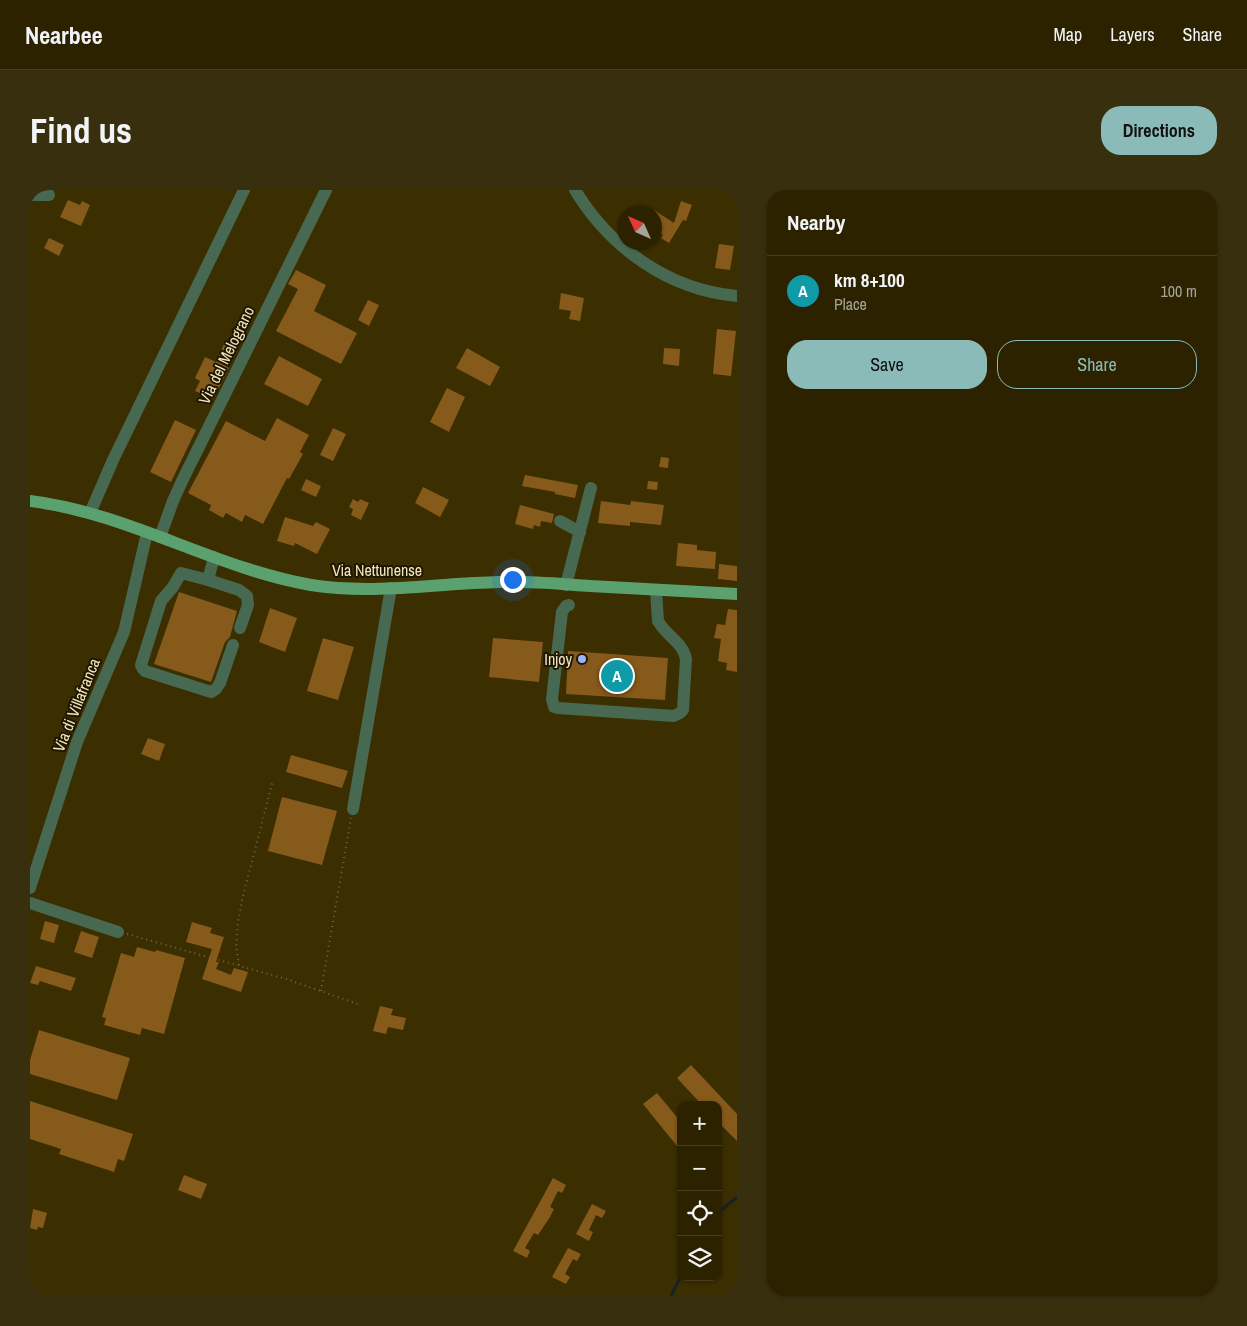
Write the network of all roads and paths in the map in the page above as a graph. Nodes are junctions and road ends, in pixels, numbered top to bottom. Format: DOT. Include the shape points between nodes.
graph roads {
  1 [pos="244,190"];
  2 [pos="326,190"];
  3 [pos="575,190"];
  4 [pos="30,195"];
  5 [pos="49,195"];
  6 [pos="737,296"];
  7 [pos="591,488"];
  8 [pos="30,501"];
  9 [pos="90,513"];
  10 [pos="560,521"];
  11 [pos="147,532"];
  12 [pos="580,532"];
  13 [pos="160,537"];
  14 [pos="214,556"];
  15 [pos="208,580"];
  16 [pos="566,585"];
  17 [pos="391,588"];
  18 [pos="656,590"];
  19 [pos="737,594"];
  20 [pos="569,605"];
  21 [pos="240,628"];
  22 [pos="233,645"];
  23 [pos="273,780"];
  24 [pos="353,809"];
  25 [pos="30,888"];
  26 [pos="30,903"];
  27 [pos="118,932"];
  28 [pos="239,965"];
  29 [pos="321,991"];
  30 [pos="358,1004"];
  1 -- 9 [label="street"];
  2 -- 13 [label="street, Via del Melograno" via="182,479"];
  3 -- 6 [label="street" via="607,232 645,264 696,289"];
  4 -- 5 [label="street"];
  7 -- 12 [label="street"];
  8 -- 9 [label="main road, Via Nettunense"];
  9 -- 11 [label="main road, Via Nettunense"];
  10 -- 12 [label="street"];
  11 -- 13 [label="main road, Via Nettunense"];
  11 -- 25 [label="street, Via di Villafranca" via="124,632 77,742"];
  12 -- 16 [label="street"];
  13 -- 14 [label="main road, Via Nettunense"];
  14 -- 15 [label="street"];
  14 -- 17 [label="main road, Via Nettunense" via="259,572 310,584"];
  15 -- 21 [label="street" via="248,596"];
  15 -- 22 [label="street" via="186,573 179,575 161,601 141,668 211,692 220,683"];
  16 -- 17 [label="main road, Via Nettunense" via="501,582"];
  16 -- 18 [label="main road, Via Nettunense"];
  17 -- 24 [label="street"];
  18 -- 19 [label="main road, Via Nettunense"];
  18 -- 20 [label="street" via="658,621 685,652 683,710 674,716 554,707 552,699 562,612"];
  23 -- 28 [label="path" via="238,922 236,946"];
  24 -- 29 [label="path"];
  26 -- 27 [label="street"];
  27 -- 28 [label="path"];
  28 -- 29 [label="path"];
  29 -- 30 [label="path"];
}
